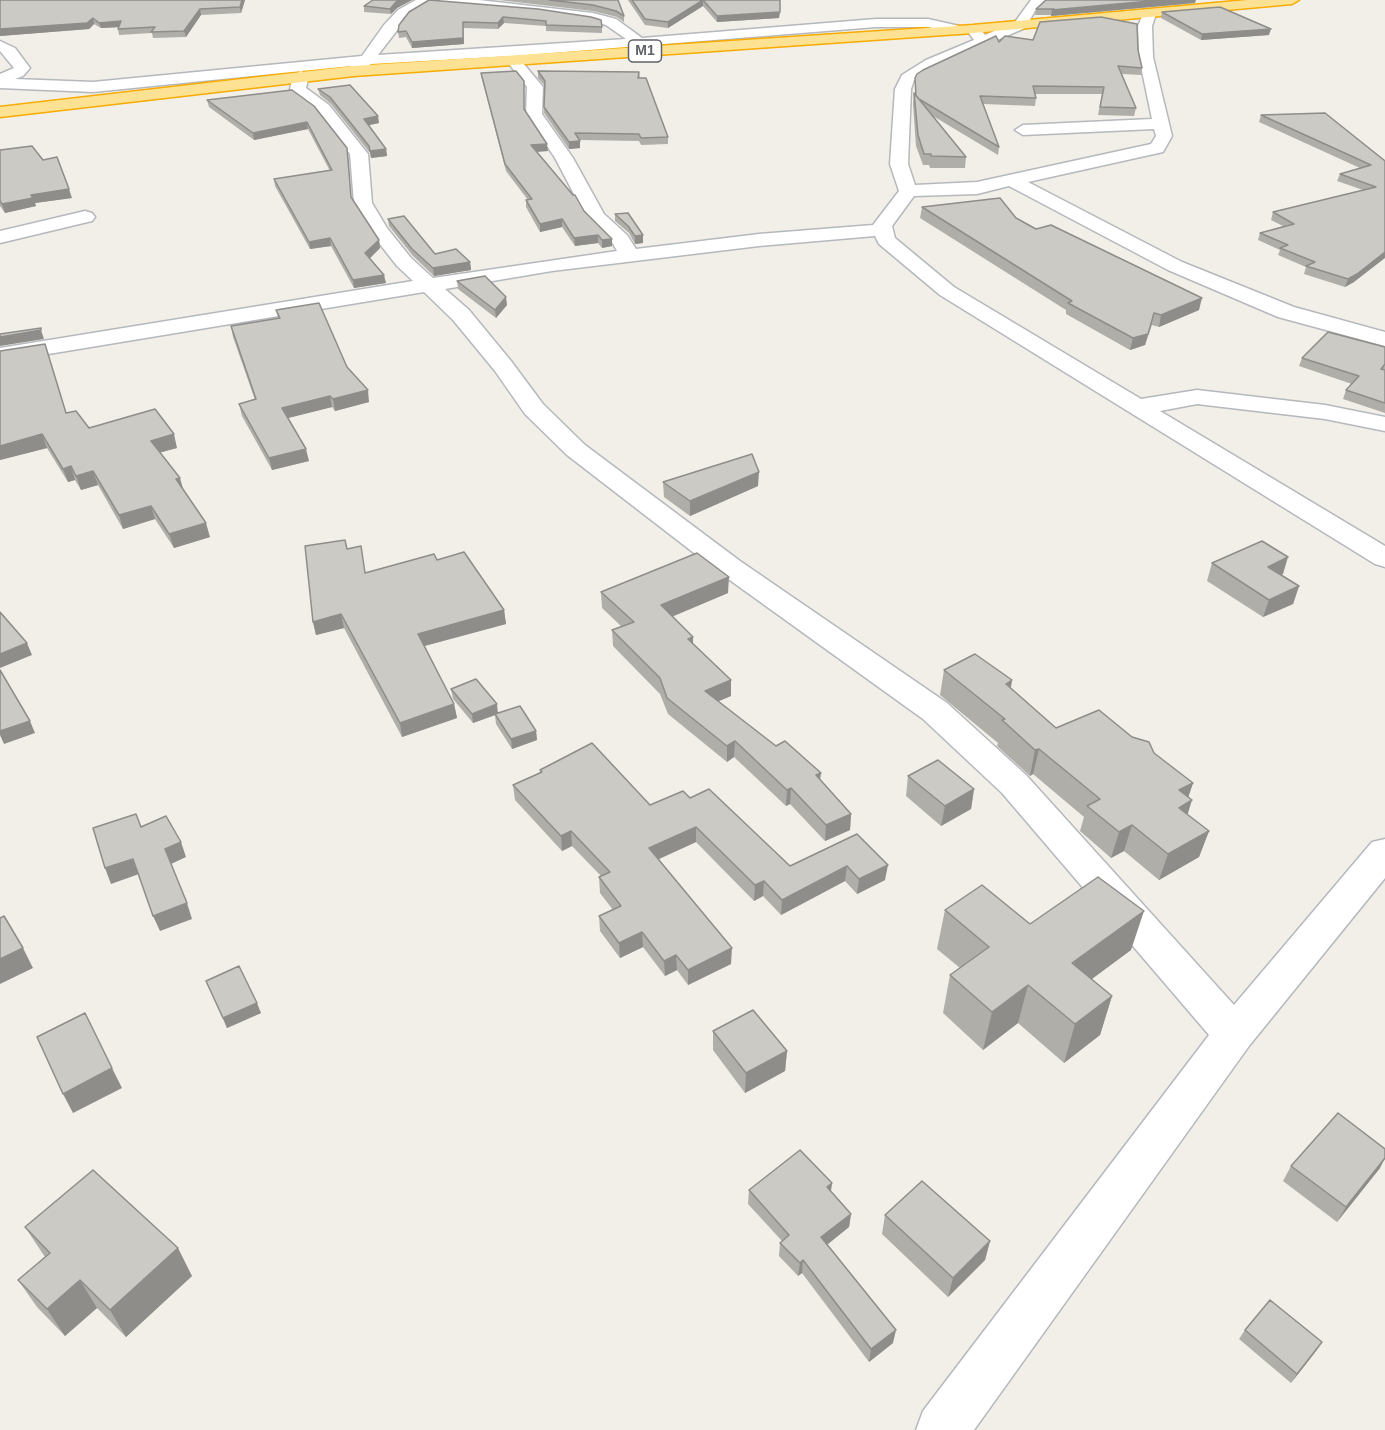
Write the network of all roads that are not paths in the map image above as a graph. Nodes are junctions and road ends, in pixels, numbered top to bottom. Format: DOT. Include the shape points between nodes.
graph roads {
  1 [pos="1038,0"];
  2 [pos="1292,0"];
  3 [pos="421,1"];
  4 [pos="1147,20"];
  5 [pos="1020,25"];
  6 [pos="972,33"];
  7 [pos="640,43"];
  8 [pos="0,45"];
  9 [pos="367,60"];
  10 [pos="513,60"];
  11 [pos="354,71"];
  12 [pos="0,81"];
  13 [pos="250,82"];
  14 [pos="300,82"];
  15 [pos="0,112"];
  16 [pos="1160,124"];
  17 [pos="1023,130"];
  18 [pos="1012,181"];
  19 [pos="908,191"];
  20 [pos="85,217"];
  21 [pos="882,230"];
  22 [pos="0,237"];
  23 [pos="630,256"];
  24 [pos="430,284"];
  25 [pos="1385,339"];
  26 [pos="0,355"];
  27 [pos="1138,407"];
  28 [pos="1385,424"];
  29 [pos="1385,558"];
  30 [pos="1385,852"];
  31 [pos="1234,1034"];
  32 [pos="942,1430"];
  1 -- 5 [label="street"];
  2 -- 4 [label="highway, M1"];
  3 -- 7 [label="street" via="593,17 611,22"];
  3 -- 9 [label="street" via="389,28"];
  4 -- 5 [label="highway, M1" via="1102,18"];
  4 -- 16 [label="street" via="1146,57"];
  5 -- 6 [label="highway, M1"];
  6 -- 7 [label="street" via="928,23 893,23"];
  6 -- 10 [label="highway, M1"];
  6 -- 19 [label="street" via="907,78 900,114 899,164"];
  7 -- 9 [label="street"];
  8 -- 12 [label="street" via="10,51 22,68"];
  9 -- 11 [label="street"];
  9 -- 12 [label="street" via="93,87"];
  10 -- 11 [label="highway, M1"];
  10 -- 23 [label="street" via="535,87 534,114 564,158 596,217 621,239"];
  11 -- 14 [label="highway, M1"];
  13 -- 14 [label="street"];
  13 -- 15 [label="highway"];
  14 -- 24 [label="street" via="359,154 363,203 379,230 404,261"];
  16 -- 17 [label="street"];
  16 -- 18 [label="street" via="1164,136 1157,148"];
  18 -- 19 [label="street" via="959,190"];
  18 -- 25 [label="street" via="1175,266 1287,312"];
  19 -- 21 [label="street"];
  20 -- 22 [label="street"];
  21 -- 23 [label="street"];
  21 -- 27 [label="street" via="886,240 946,291"];
  23 -- 24 [label="street"];
  24 -- 26 [label="street"];
  24 -- 31 [label="street" via="496,358 534,409 576,450 730,567 935,711 1014,783"];
  27 -- 28 [label="street" via="1197,397 1325,412"];
  27 -- 29 [label="street"];
  30 -- 31 [label="street"];
  31 -- 32 [label="street"];
}
